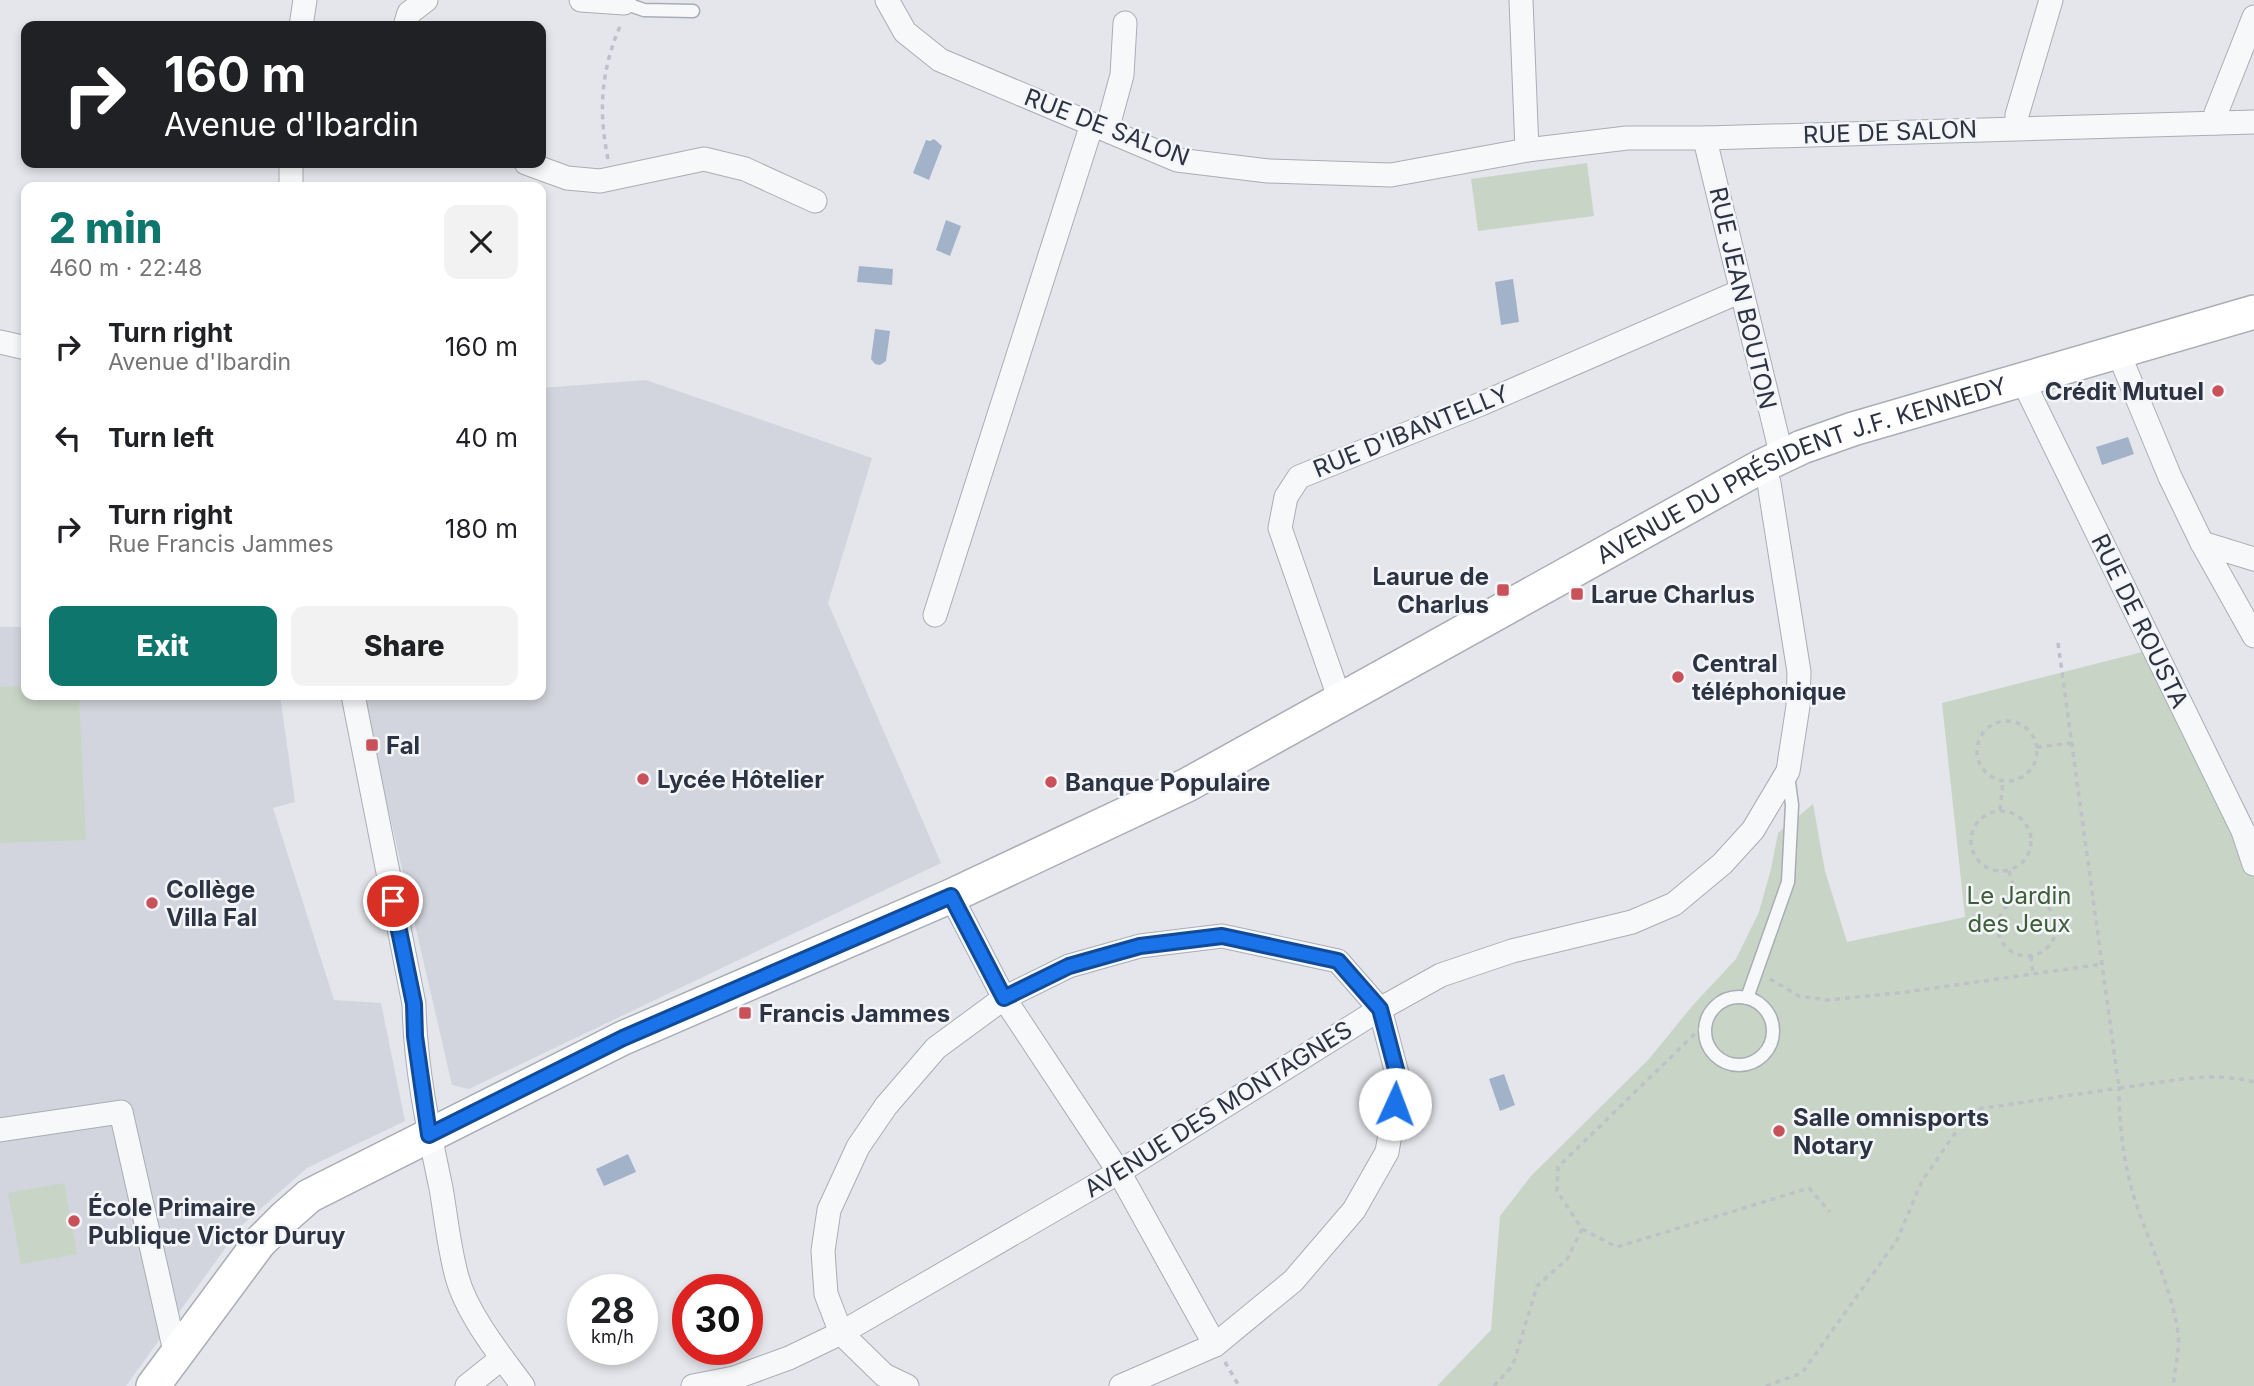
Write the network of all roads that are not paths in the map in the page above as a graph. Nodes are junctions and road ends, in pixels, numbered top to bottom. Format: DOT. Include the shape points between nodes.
graph roads {
  1 [pos="305,0"];
  2 [pos="426,0"];
  3 [pos="580,0"];
  4 [pos="887,0"];
  5 [pos="1521,0"];
  6 [pos="2051,0"];
  7 [pos="624,2"];
  8 [pos="692,11"];
  9 [pos="2254,17"];
  10 [pos="302,21"];
  11 [pos="407,21"];
  12 [pos="1125,23"];
  13 [pos="2254,122"];
  14 [pos="2215,123"];
  15 [pos="1100,127"];
  16 [pos="2017,128"];
  17 [pos="1707,138"];
  18 [pos="1527,150"];
  19 [pos="541,168"];
  20 [pos="815,201"];
  21 [pos="1741,291"];
  22 [pos="2254,312"];
  23 [pos="0,342"];
  24 [pos="21,347"];
  25 [pos="2120,350"];
  26 [pos="2022,379"];
  27 [pos="1771,462"];
  28 [pos="2202,543"];
  29 [pos="2254,559"];
  30 [pos="935,615"];
  31 [pos="2254,636"];
  32 [pos="342,700"];
  33 [pos="354,700"];
  34 [pos="1340,700"];
  35 [pos="1788,771"];
  36 [pos="2254,864"];
  37 [pos="951,896"];
  38 [pos="1004,998"];
  39 [pos="1747,998"];
  40 [pos="1380,1009"];
  41 [pos="415,1036"];
  42 [pos="0,1130"];
  43 [pos="429,1135"];
  44 [pos="1119,1172"];
  45 [pos="841,1333"];
  46 [pos="1215,1345"];
  47 [pos="176,1356"];
  48 [pos="502,1358"];
  49 [pos="153,1386"];
  50 [pos="467,1386"];
  51 [pos="523,1386"];
  52 [pos="693,1386"];
  53 [pos="907,1386"];
  54 [pos="1121,1386"];
  1 -- 10 [label="street"];
  2 -- 11 [label="street" via="409,13"];
  3 -- 7 [label="street"];
  4 -- 15 [label="street, RUE DE SALON" via="905,32 940,60"];
  5 -- 18 [label="street"];
  6 -- 16 [label="street"];
  7 -- 8 [label="lane" via="644,10"];
  9 -- 14 [label="street"];
  12 -- 15 [label="street" via="1122,75"];
  13 -- 14 [label="street, RUE DE SALON"];
  14 -- 16 [label="street, RUE DE SALON"];
  15 -- 18 [label="street, RUE DE SALON" via="1177,160 1268,172 1391,175"];
  15 -- 30 [label="street"];
  16 -- 17 [label="street, RUE DE SALON"];
  17 -- 18 [label="street, RUE DE SALON" via="1627,138"];
  17 -- 21 [label="street, RUE JEAN BOUTON"];
  19 -- 20 [label="street" via="600,181 704,159 745,169"];
  21 -- 27 [label="street, RUE JEAN BOUTON"];
  21 -- 34 [label="street, RUE D'IBANTELLY" via="1299,477 1286,497 1280,528"];
  22 -- 25 [label="street, AVENUE DU PRÉSIDENT J.F. KENNEDY"];
  23 -- 24 [label="street"];
  25 -- 26 [label="street, AVENUE DU PRÉSIDENT J.F. KENNEDY"];
  25 -- 28 [label="street" via="2170,477"];
  26 -- 27 [label="street, AVENUE DU PRÉSIDENT J.F. KENNEDY" via="1853,429"];
  26 -- 36 [label="street, RUE DE ROUSTA" via="2243,831"];
  27 -- 34 [label="street, AVENUE DU PRÉSIDENT J.F. KENNEDY"];
  27 -- 35 [label="street, RUE JEAN BOUTON" via="1769,483 1799,672"];
  28 -- 29 [label="street"];
  28 -- 31 [label="street"];
  32 -- 41 [label="street" via="401,1007"];
  33 -- 41 [label="street" via="414,1004"];
  34 -- 37 [label="street, AVENUE DU PRÉSIDENT J.F. KENNEDY" via="1187,785"];
  35 -- 39 [label="lane" via="1792,805 1788,882"];
  35 -- 40 [label="street, AVENUE DES MONTAGNES" via="1753,830 1722,864 1674,904 1633,922 1512,951 1441,975"];
  37 -- 38 [label="street"];
  37 -- 43 [label="street, AVENUE DU PRÉSIDENT J.F. KENNEDY" via="623,1038"];
  38 -- 40 [label="street" via="1069,966 1128,949 1222,936 1338,961"];
  38 -- 44 [label="street"];
  38 -- 45 [label="street" via="936,1048 858,1147 830,1210 822,1251 826,1294"];
  39 -- 39 [label="lane" via="1717,1005 1706,1023 1708,1044 1732,1064 1755,1061 1764,1054 1773,1033 1766,1011"];
  40 -- 44 [label="street, AVENUE DES MONTAGNES"];
  40 -- 46 [label="street" via="1399,1081 1387,1152 1354,1210 1293,1281"];
  41 -- 43 [label="street"];
  42 -- 47 [label="street" via="121,1112"];
  43 -- 47 [label="street, AVENUE DU PRÉSIDENT J.F. KENNEDY" via="309,1196 260,1243"];
  43 -- 48 [label="street" via="457,1279"];
  44 -- 45 [label="street, AVENUE DES MONTAGNES"];
  44 -- 46 [label="street"];
  45 -- 52 [label="street, AVENUE DES MONTAGNES" via="734,1378"];
  45 -- 53 [label="street" via="884,1376"];
  46 -- 54 [label="street"];
  47 -- 49 [label="street, AVENUE DU PRÉSIDENT J.F. KENNEDY"];
  48 -- 50 [label="street"];
  48 -- 51 [label="street"];
}
